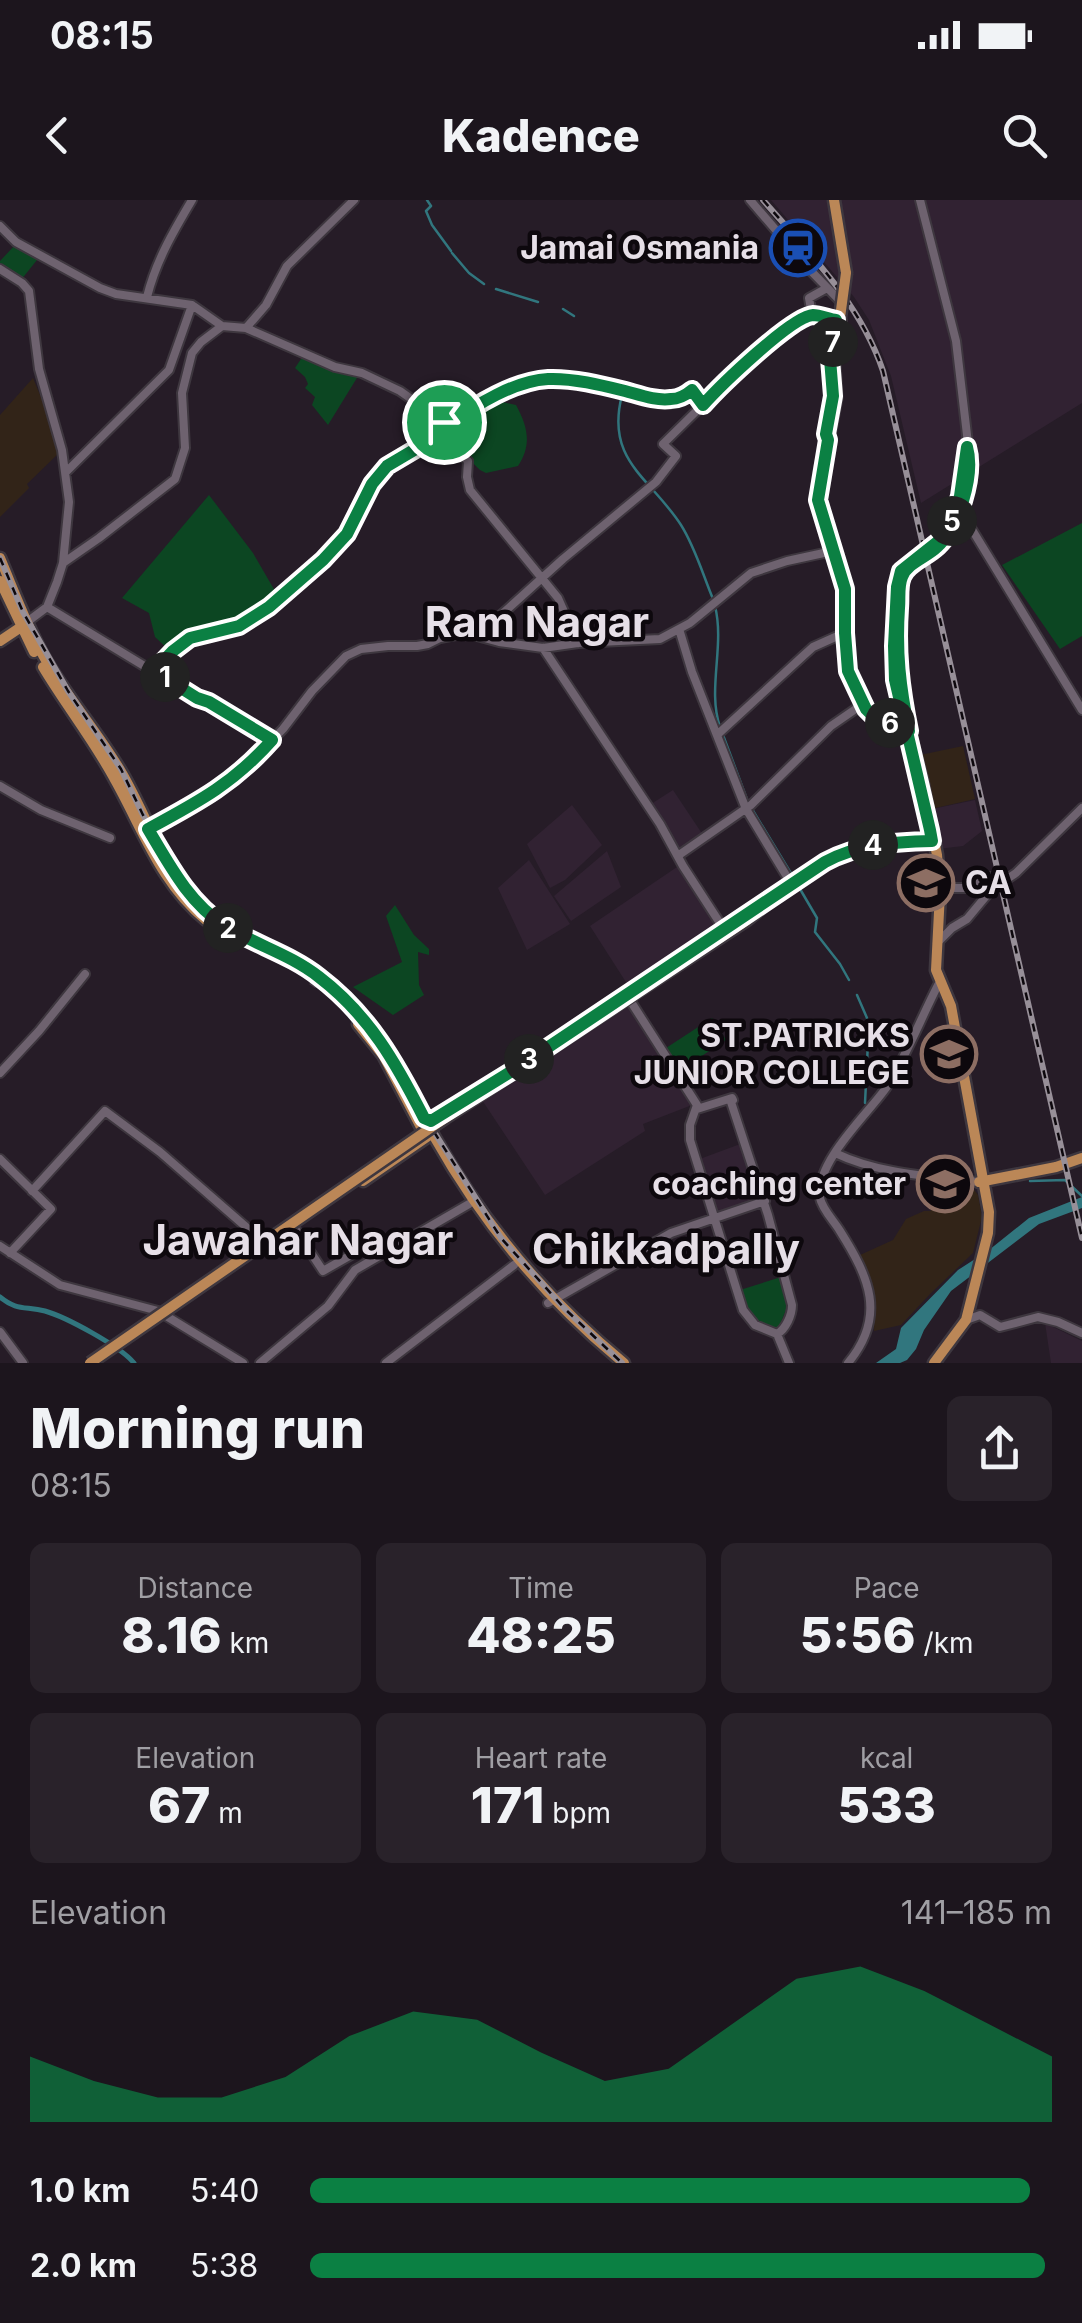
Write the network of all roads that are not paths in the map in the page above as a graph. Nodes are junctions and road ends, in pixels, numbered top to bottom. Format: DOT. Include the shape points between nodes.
graph roads {
  1 [pos="192,200"];
  2 [pos="354,200"];
  3 [pos="750,200"];
  4 [pos="834,200"];
  5 [pos="920,200"];
  6 [pos="0,226"];
  7 [pos="0,269"];
  8 [pos="826,288"];
  9 [pos="147,297"];
  10 [pos="192,306"];
  11 [pos="812,315"];
  12 [pos="839,321"];
  13 [pos="222,326"];
  14 [pos="246,328"];
  15 [pos="703,405"];
  16 [pos="444,422"];
  17 [pos="434,432"];
  18 [pos="829,438"];
  19 [pos="66,472"];
  20 [pos="957,515"];
  21 [pos="833,551"];
  22 [pos="0,558"];
  23 [pos="62,562"];
  24 [pos="541,578"];
  25 [pos="0,581"];
  26 [pos="844,584"];
  27 [pos="47,606"];
  28 [pos="25,621"];
  29 [pos="678,629"];
  30 [pos="466,633"];
  31 [pos="842,634"];
  32 [pos="0,639"];
  33 [pos="578,644"];
  34 [pos="543,648"];
  35 [pos="47,667"];
  36 [pos="154,671"];
  37 [pos="862,707"];
  38 [pos="1082,707"];
  39 [pos="904,730"];
  40 [pos="721,732"];
  41 [pos="272,740"];
  42 [pos="0,786"];
  43 [pos="748,807"];
  44 [pos="1082,808"];
  45 [pos="148,829"];
  46 [pos="110,838"];
  47 [pos="933,843"];
  48 [pos="853,851"];
  49 [pos="161,858"];
  50 [pos="681,859"];
  51 [pos="997,883"];
  52 [pos="792,885"];
  53 [pos="940,888"];
  54 [pos="777,894"];
  55 [pos="728,933"];
  56 [pos="935,944"];
  57 [pos="711,948"];
  58 [pos="85,974"];
  59 [pos="938,985"];
  60 [pos="628,998"];
  61 [pos="0,1073"];
  62 [pos="696,1108"];
  63 [pos="424,1133"];
  64 [pos="835,1153"];
  65 [pos="0,1159"];
  66 [pos="1082,1159"];
  67 [pos="450,1169"];
  68 [pos="1041,1171"];
  69 [pos="980,1181"];
  70 [pos="32,1191"];
  71 [pos="337,1193"];
  72 [pos="986,1195"];
  73 [pos="764,1201"];
  74 [pos="469,1204"];
  75 [pos="715,1218"];
  76 [pos="294,1227"];
  77 [pos="262,1240"];
  78 [pos="0,1246"];
  79 [pos="983,1247"];
  80 [pos="358,1251"];
  81 [pos="10,1253"];
  82 [pos="514,1264"];
  83 [pos="216,1276"];
  84 [pos="973,1283"];
  85 [pos="551,1300"];
  86 [pos="162,1313"];
  87 [pos="966,1320"];
  88 [pos="0,1332"];
  89 [pos="1082,1333"];
  90 [pos="779,1338"];
  91 [pos="23,1363"];
  92 [pos="92,1363"];
  93 [pos="244,1363"];
  94 [pos="260,1363"];
  95 [pos="386,1363"];
  96 [pos="621,1363"];
  97 [pos="787,1363"];
  98 [pos="848,1363"];
  99 [pos="932,1363"];
  1 -- 9 [label="street" via="169,237"];
  2 -- 14 [label="street" via="287,266"];
  3 -- 8 [label="street"];
  4 -- 18 [label="main road, bridge" via="846,274"];
  5 -- 20 [label="street" via="956,342 967,447"];
  6 -- 9 [label="street" via="16,242 100,288"];
  7 -- 19 [label="street" via="28,290 39,369"];
  8 -- 11 [label="street" via="809,298"];
  8 -- 12 [label="street" via="845,306"];
  9 -- 10 [label="street"];
  10 -- 13 [label="street"];
  10 -- 19 [label="street" via="168,370"];
  11 -- 12 [label="street"];
  11 -- 15 [label="street" via="795,321"];
  12 -- 18 [label="street" via="830,359"];
  13 -- 14 [label="street"];
  13 -- 23 [label="street" via="192,353 182,393 185,448 177,476"];
  14 -- 16 [label="street" via="369,376"];
  15 -- 16 [label="street" via="692,390 675,400 658,399 552,379 509,387 451,424"];
  15 -- 24 [label="street" via="663,444 676,456 656,482"];
  16 -- 17 [label="street"];
  17 -- 24 [label="street" via="468,461 470,490"];
  17 -- 36 [label="street" via="387,466 347,534 269,607 239,626 190,638"];
  18 -- 21 [label="main road" via="818,500"];
  19 -- 23 [label="street"];
  20 -- 38 [label="street" via="968,522"];
  20 -- 38 [label="street" via="970,521 989,550"];
  20 -- 39 [label="street, bridge" via="901,576 894,672"];
  21 -- 26 [label="main road"];
  21 -- 29 [label="street" via="756,570"];
  22 -- 28 [label="main road"];
  23 -- 27 [label="street"];
  24 -- 30 [label="street" via="488,625"];
  24 -- 33 [label="street" via="558,598"];
  25 -- 28 [label="main road"];
  26 -- 31 [label="main road"];
  26 -- 37 [label="main road" via="848,671"];
  27 -- 28 [label="street"];
  27 -- 36 [label="street"];
  28 -- 32 [label="main road"];
  28 -- 35 [label="main road"];
  29 -- 33 [label="street" via="660,639"];
  29 -- 40 [label="street"];
  30 -- 34 [label="street"];
  30 -- 41 [label="street" via="346,656"];
  31 -- 37 [label="main road" via="847,676"];
  31 -- 40 [label="street" via="802,656"];
  33 -- 34 [label="street"];
  34 -- 50 [label="street"];
  35 -- 45 [label="main road" via="124,776"];
  35 -- 49 [label="main road"];
  36 -- 41 [label="street"];
  37 -- 39 [label="main road"];
  37 -- 43 [label="street" via="832,726"];
  39 -- 47 [label="main road"];
  40 -- 43 [label="street"];
  41 -- 45 [label="street" via="228,782"];
  42 -- 46 [label="street"];
  43 -- 50 [label="street"];
  43 -- 52 [label="street"];
  44 -- 51 [label="street" via="1016,873"];
  45 -- 49 [label="main road"];
  47 -- 48 [label="main road"];
  47 -- 53 [label="main road"];
  47 -- 56 [label="main road"];
  48 -- 52 [label="main road"];
  48 -- 55 [label="main road"];
  49 -- 63 [label="main road" via="206,912 302,968 376,1032"];
  50 -- 55 [label="street"];
  51 -- 53 [label="street" via="990,877 970,888"];
  51 -- 56 [label="street"];
  52 -- 54 [label="main road"];
  53 -- 56 [label="main road"];
  54 -- 55 [label="main road"];
  54 -- 92 [label="main road, bridge"];
  55 -- 57 [label="main road"];
  55 -- 60 [label="main road"];
  56 -- 59 [label="main road"];
  56 -- 69 [label="main road"];
  57 -- 60 [label="main road"];
  57 -- 92 [label="main road, bridge"];
  58 -- 61 [label="street"];
  59 -- 64 [label="street" via="887,1086"];
  59 -- 69 [label="main road"];
  60 -- 62 [label="street"];
  60 -- 63 [label="main road"];
  62 -- 73 [label="street" via="731,1098"];
  62 -- 75 [label="street" via="690,1140"];
  63 -- 67 [label="main road"];
  63 -- 71 [label="main road"];
  64 -- 69 [label="street" via="888,1171"];
  64 -- 98 [label="street" via="820,1197 871,1296 869,1326"];
  65 -- 70 [label="street"];
  66 -- 68 [label="main road"];
  67 -- 74 [label="main road"];
  67 -- 85 [label="main road"];
  68 -- 69 [label="main road"];
  68 -- 72 [label="main road" via="990,1185"];
  69 -- 72 [label="main road"];
  69 -- 79 [label="main road" via="987,1218"];
  70 -- 77 [label="street" via="105,1112"];
  70 -- 81 [label="street" via="50,1209"];
  71 -- 76 [label="main road"];
  71 -- 77 [label="main road"];
  72 -- 79 [label="main road" via="990,1225"];
  73 -- 75 [label="street"];
  73 -- 90 [label="street" via="792,1311"];
  74 -- 82 [label="main road"];
  74 -- 94 [label="street" via="355,1270 328,1306"];
  75 -- 85 [label="street" via="671,1233"];
  75 -- 90 [label="street" via="744,1310 757,1327"];
  76 -- 80 [label="street" via="323,1271"];
  76 -- 83 [label="main road"];
  77 -- 83 [label="main road"];
  78 -- 81 [label="street"];
  79 -- 84 [label="main road"];
  81 -- 86 [label="street" via="60,1285"];
  82 -- 85 [label="main road"];
  82 -- 95 [label="street"];
  83 -- 86 [label="main road"];
  84 -- 87 [label="main road"];
  84 -- 99 [label="main road" via="962,1321"];
  85 -- 96 [label="main road"];
  86 -- 92 [label="main road, bridge"];
  86 -- 93 [label="street"];
  87 -- 89 [label="street" via="980,1315 1006,1326 1038,1317"];
  87 -- 99 [label="main road"];
  88 -- 91 [label="street"];
  90 -- 97 [label="street"];
}
